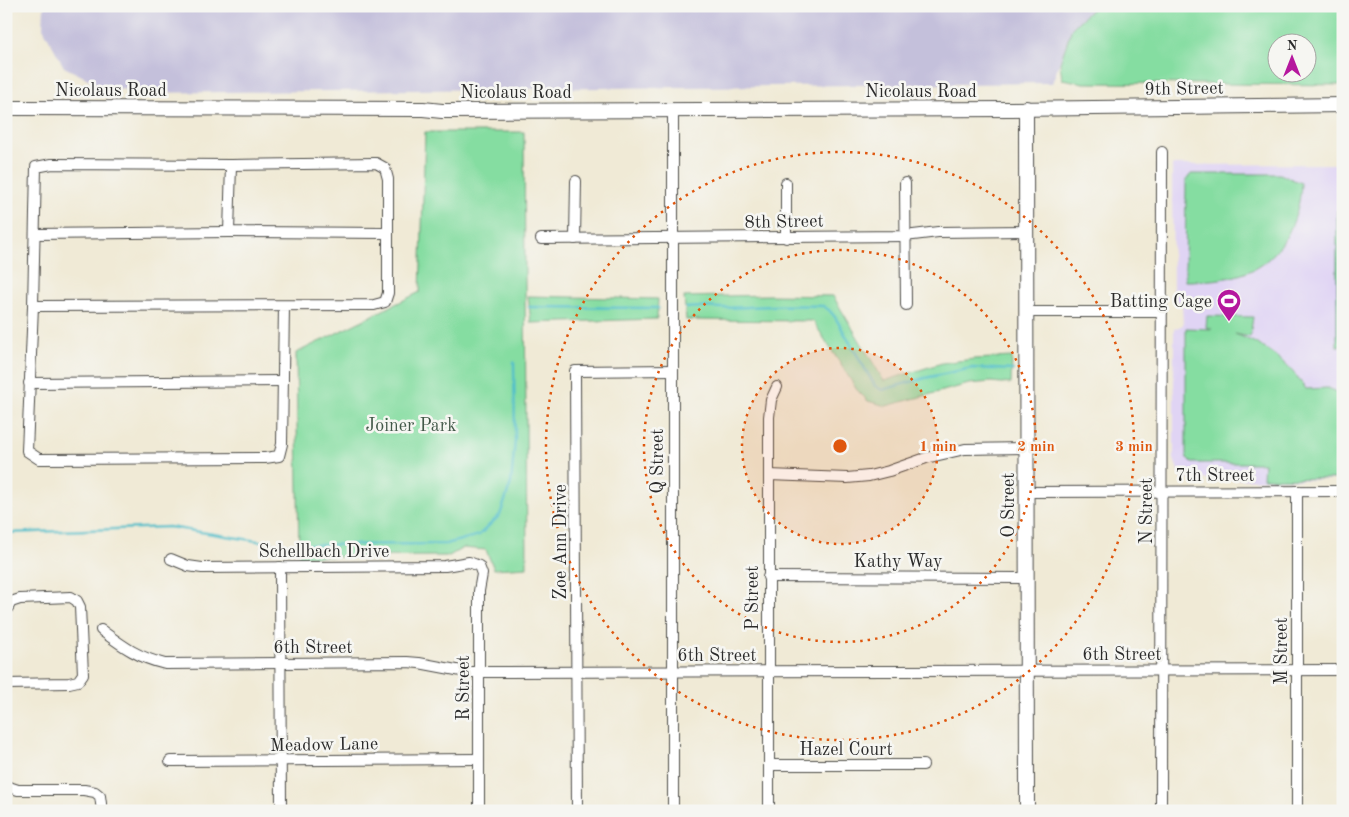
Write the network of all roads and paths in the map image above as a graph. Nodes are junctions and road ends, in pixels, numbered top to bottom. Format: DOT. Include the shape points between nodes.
graph roads {
  1 [pos="1343,105"];
  2 [pos="6,108"];
  3 [pos="1026,108"];
  4 [pos="673,110"];
  5 [pos="1162,152"];
  6 [pos="231,165"];
  7 [pos="576,181"];
  8 [pos="786,183"];
  9 [pos="905,183"];
  10 [pos="1026,231"];
  11 [pos="229,232"];
  12 [pos="388,233"];
  13 [pos="35,234"];
  14 [pos="905,236"];
  15 [pos="673,238"];
  16 [pos="786,238"];
  17 [pos="541,239"];
  18 [pos="575,239"];
  19 [pos="906,305"];
  20 [pos="33,306"];
  21 [pos="284,306"];
  22 [pos="1026,312"];
  23 [pos="1162,312"];
  24 [pos="673,370"];
  25 [pos="283,381"];
  26 [pos="29,383"];
  27 [pos="777,386"];
  28 [pos="1027,448"];
  29 [pos="769,475"];
  30 [pos="1162,491"];
  31 [pos="1297,491"];
  32 [pos="1343,491"];
  33 [pos="1027,492"];
  34 [pos="171,558"];
  35 [pos="479,566"];
  36 [pos="280,567"];
  37 [pos="768,578"];
  38 [pos="1027,578"];
  39 [pos="6,612"];
  40 [pos="101,630"];
  41 [pos="280,663"];
  42 [pos="1027,670"];
  43 [pos="1162,670"];
  44 [pos="1343,670"];
  45 [pos="479,671"];
  46 [pos="673,671"];
  47 [pos="768,671"];
  48 [pos="1297,671"];
  49 [pos="576,672"];
  50 [pos="6,684"];
  51 [pos="479,758"];
  52 [pos="281,760"];
  53 [pos="170,761"];
  54 [pos="923,765"];
  55 [pos="769,766"];
  56 [pos="6,786"];
  57 [pos="102,811"];
  58 [pos="281,811"];
  59 [pos="479,811"];
  60 [pos="577,811"];
  61 [pos="673,811"];
  62 [pos="769,811"];
  63 [pos="1027,811"];
  64 [pos="1161,811"];
  65 [pos="1297,811"];
  1 -- 3 [label="street, 9th Street"];
  2 -- 4 [label="street, Nicolaus Road"];
  3 -- 4 [label="street, Nicolaus Road"];
  3 -- 10 [label="street, O Street"];
  4 -- 15 [label="street, Q Street"];
  5 -- 23 [label="street, N Street"];
  6 -- 11 [label="street"];
  6 -- 12 [label="street" via="376,163 385,168 388,179"];
  6 -- 13 [label="street" via="52,164 36,167"];
  7 -- 18 [label="street"];
  8 -- 16 [label="street"];
  9 -- 14 [label="street"];
  10 -- 14 [label="street, 8th Street" via="938,232"];
  10 -- 22 [label="street, O Street"];
  11 -- 12 [label="street"];
  11 -- 13 [label="street"];
  12 -- 21 [label="street" via="388,293 385,302 374,305"];
  13 -- 20 [label="street"];
  14 -- 16 [label="street, 8th Street"];
  14 -- 19 [label="street"];
  15 -- 16 [label="street, 8th Street"];
  15 -- 18 [label="street, 8th Street"];
  15 -- 24 [label="street, Q Street"];
  17 -- 18 [label="street, 8th Street"];
  20 -- 21 [label="street"];
  20 -- 26 [label="street"];
  21 -- 25 [label="street"];
  22 -- 23 [label="street"];
  22 -- 28 [label="street, O Street"];
  23 -- 30 [label="street, N Street"];
  24 -- 46 [label="street, Q Street"];
  24 -- 49 [label="street, Zoe Ann Drive" via="575,370"];
  25 -- 26 [label="street"];
  25 -- 26 [label="street" via="282,444 279,456 266,458 39,459 27,451"];
  27 -- 29 [label="street, P Street" via="769,417"];
  28 -- 29 [label="street" via="965,448 869,476"];
  28 -- 33 [label="street, O Street"];
  29 -- 37 [label="street, P Street"];
  30 -- 31 [label="street, 7th Street"];
  30 -- 33 [label="street, 7th Street"];
  30 -- 43 [label="street, N Street"];
  31 -- 32 [label="street, 7th Street"];
  31 -- 48 [label="street, M Street"];
  33 -- 38 [label="street, O Street"];
  34 -- 36 [label="street, Schellbach Drive" via="179,564 202,568"];
  35 -- 36 [label="street, Schellbach Drive" via="469,562 445,566"];
  35 -- 45 [label="street, R Street" via="482,574"];
  36 -- 41 [label="street"];
  37 -- 38 [label="street, Kathy Way"];
  37 -- 47 [label="street, P Street"];
  38 -- 42 [label="street, O Street"];
  39 -- 50 [label="street" via="11,602 20,599 71,597 77,601 80,607 82,674 78,681 69,683"];
  40 -- 41 [label="street, 6th Street" via="126,649 165,664"];
  41 -- 45 [label="street, 6th Street" via="407,662"];
  41 -- 52 [label="street"];
  42 -- 43 [label="street, 6th Street"];
  42 -- 47 [label="street, 6th Street"];
  42 -- 63 [label="street, O Street"];
  43 -- 48 [label="street, 6th Street"];
  43 -- 64 [label="street, N Street"];
  44 -- 48 [label="street, 6th Street"];
  45 -- 49 [label="street, 6th Street"];
  45 -- 51 [label="street, R Street"];
  46 -- 47 [label="street, 6th Street"];
  46 -- 49 [label="street, 6th Street"];
  46 -- 61 [label="street, Q Street"];
  47 -- 55 [label="street, P Street"];
  48 -- 65 [label="street, M Street"];
  49 -- 60 [label="street, Zoe Ann Drive"];
  51 -- 52 [label="street, Meadow Lane"];
  51 -- 59 [label="street, R Street"];
  52 -- 53 [label="street, Meadow Lane"];
  52 -- 58 [label="street"];
  54 -- 55 [label="street, Hazel Court"];
  55 -- 62 [label="street, P Street"];
  56 -- 57 [label="street" via="18,790 95,792 100,796"];
}
